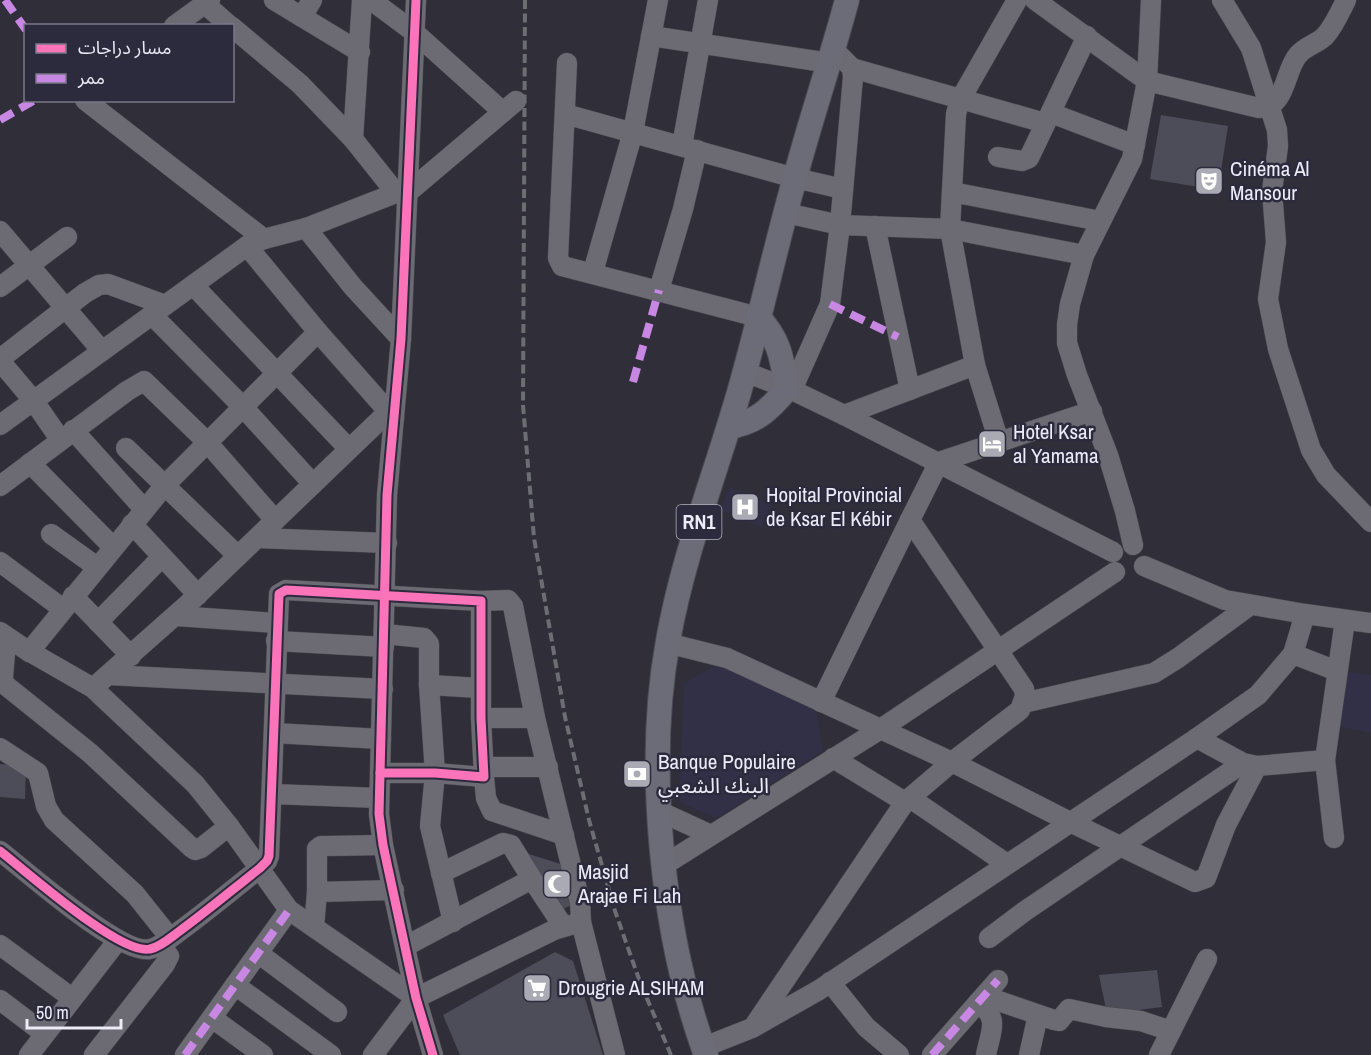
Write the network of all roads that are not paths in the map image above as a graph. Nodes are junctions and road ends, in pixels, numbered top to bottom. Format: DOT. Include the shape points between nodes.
graph roads {
  1 [pos="274,0"];
  2 [pos="362,0"];
  3 [pos="371,0"];
  4 [pos="416,0"];
  5 [pos="658,0"];
  6 [pos="708,0"];
  7 [pos="847,0"];
  8 [pos="1017,0"];
  9 [pos="1035,0"];
  10 [pos="1151,0"];
  11 [pos="1222,0"];
  12 [pos="1346,0"];
  13 [pos="208,2"];
  14 [pos="307,9"];
  15 [pos="177,24"];
  16 [pos="229,24"];
  17 [pos="234,29"];
  18 [pos="414,32"];
  19 [pos="651,36"];
  20 [pos="1087,36"];
  21 [pos="701,43"];
  22 [pos="360,52"];
  23 [pos="838,60"];
  24 [pos="567,63"];
  25 [pos="1147,81"];
  26 [pos="960,100"];
  27 [pos="87,102"];
  28 [pos="1268,106"];
  29 [pos="565,114"];
  30 [pos="1048,118"];
  31 [pos="633,132"];
  32 [pos="353,139"];
  33 [pos="1135,145"];
  34 [pos="689,148"];
  35 [pos="998,157"];
  36 [pos="795,178"];
  37 [pos="843,189"];
  38 [pos="951,192"];
  39 [pos="401,194"];
  40 [pos="786,213"];
  41 [pos="1100,221"];
  42 [pos="840,225"];
  43 [pos="876,226"];
  44 [pos="306,228"];
  45 [pos="950,228"];
  46 [pos="0,231"];
  47 [pos="67,237"];
  48 [pos="256,243"];
  49 [pos="1084,255"];
  50 [pos="30,265"];
  51 [pos="592,272"];
  52 [pos="193,285"];
  53 [pos="0,287"];
  54 [pos="659,290"];
  55 [pos="66,307"];
  56 [pos="158,310"];
  57 [pos="758,317"];
  58 [pos="318,332"];
  59 [pos="401,339"];
  60 [pos="102,351"];
  61 [pos="0,360"];
  62 [pos="975,365"];
  63 [pos="745,372"];
  64 [pos="277,373"];
  65 [pos="789,390"];
  66 [pos="910,390"];
  67 [pos="33,400"];
  68 [pos="243,406"];
  69 [pos="1092,411"];
  70 [pos="391,415"];
  71 [pos="844,415"];
  72 [pos="0,425"];
  73 [pos="729,427"];
  74 [pos="67,434"];
  75 [pos="207,442"];
  76 [pos="999,442"];
  77 [pos="126,448"];
  78 [pos="349,449"];
  79 [pos="30,462"];
  80 [pos="939,462"];
  81 [pos="313,484"];
  82 [pos="165,485"];
  83 [pos="0,486"];
  84 [pos="138,517"];
  85 [pos="275,520"];
  86 [pos="910,520"];
  87 [pos="1371,522"];
  88 [pos="51,534"];
  89 [pos="257,538"];
  90 [pos="387,543"];
  91 [pos="1133,545"];
  92 [pos="113,547"];
  93 [pos="1113,552"];
  94 [pos="238,556"];
  95 [pos="162,557"];
  96 [pos="0,562"];
  97 [pos="1143,566"];
  98 [pos="97,567"];
  99 [pos="1115,572"];
  100 [pos="198,595"];
  101 [pos="385,595"];
  102 [pos="481,601"];
  103 [pos="68,602"];
  104 [pos="1249,606"];
  105 [pos="1305,614"];
  106 [pos="176,616"];
  107 [pos="1345,620"];
  108 [pos="98,622"];
  109 [pos="1371,623"];
  110 [pos="0,632"];
  111 [pos="276,632"];
  112 [pos="384,640"];
  113 [pos="667,643"];
  114 [pos="998,649"];
  115 [pos="27,650"];
  116 [pos="2,653"];
  117 [pos="1293,654"];
  118 [pos="131,656"];
  119 [pos="1336,671"];
  120 [pos="109,675"];
  121 [pos="275,684"];
  122 [pos="2,685"];
  123 [pos="429,685"];
  124 [pos="480,687"];
  125 [pos="93,688"];
  126 [pos="383,689"];
  127 [pos="822,702"];
  128 [pos="1023,703"];
  129 [pos="481,718"];
  130 [pos="535,718"];
  131 [pos="879,730"];
  132 [pos="274,734"];
  133 [pos="1197,738"];
  134 [pos="381,739"];
  135 [pos="0,748"];
  136 [pos="834,758"];
  137 [pos="1325,760"];
  138 [pos="952,762"];
  139 [pos="1250,764"];
  140 [pos="548,767"];
  141 [pos="484,772"];
  142 [pos="380,773"];
  143 [pos="435,773"];
  144 [pos="272,794"];
  145 [pos="380,798"];
  146 [pos="908,800"];
  147 [pos="659,812"];
  148 [pos="1070,822"];
  149 [pos="229,826"];
  150 [pos="564,835"];
  151 [pos="711,835"];
  152 [pos="1334,838"];
  153 [pos="383,845"];
  154 [pos="1120,846"];
  155 [pos="0,850"];
  156 [pos="1007,864"];
  157 [pos="664,865"];
  158 [pos="260,868"];
  159 [pos="441,873"];
  160 [pos="532,879"];
  161 [pos="394,890"];
  162 [pos="317,892"];
  163 [pos="289,910"];
  164 [pos="453,922"];
  165 [pos="572,924"];
  166 [pos="314,927"];
  167 [pos="989,938"];
  168 [pos="118,940"];
  169 [pos="165,941"];
  170 [pos="0,945"];
  171 [pos="406,946"];
  172 [pos="258,953"];
  173 [pos="1207,959"];
  174 [pos="998,980"];
  175 [pos="830,982"];
  176 [pos="235,986"];
  177 [pos="72,998"];
  178 [pos="416,998"];
  179 [pos="981,999"];
  180 [pos="0,1000"];
  181 [pos="337,1012"];
  182 [pos="1038,1015"];
  183 [pos="212,1018"];
  184 [pos="752,1028"];
  185 [pos="1171,1031"];
  186 [pos="45,1035"];
  187 [pos="705,1051"];
  188 [pos="29,1055"];
  189 [pos="94,1055"];
  190 [pos="185,1055"];
  191 [pos="263,1055"];
  192 [pos="331,1055"];
  193 [pos="373,1055"];
  194 [pos="433,1055"];
  195 [pos="615,1055"];
  196 [pos="899,1055"];
  197 [pos="933,1055"];
  198 [pos="986,1055"];
  199 [pos="1029,1055"];
  200 [pos="1159,1055"];
  1 -- 14 [label="street"];
  2 -- 22 [label="street"];
  3 -- 18 [label="street"];
  4 -- 18 [label="street"];
  5 -- 19 [label="street"];
  6 -- 21 [label="street"];
  7 -- 23 [label="main road, RN1"];
  8 -- 26 [label="street"];
  9 -- 20 [label="street"];
  10 -- 25 [label="street"];
  11 -- 28 [label="street" via="1251,48"];
  12 -- 28 [label="street" via="1324,37 1296,57 1278,98"];
  13 -- 15 [label="street"];
  13 -- 16 [label="street"];
  14 -- 22 [label="street"];
  17 -- 32 [label="street" via="300,84"];
  18 -- 39 [label="street"];
  18 -- 39 [label="street" via="509,106"];
  19 -- 21 [label="street"];
  19 -- 31 [label="street"];
  20 -- 25 [label="street"];
  20 -- 30 [label="street"];
  21 -- 23 [label="street"];
  21 -- 34 [label="street"];
  22 -- 32 [label="street"];
  23 -- 26 [label="street"];
  23 -- 36 [label="main road, RN1"];
  23 -- 37 [label="street" via="853,87"];
  24 -- 29 [label="street"];
  25 -- 28 [label="street" via="1259,108"];
  25 -- 33 [label="street"];
  26 -- 30 [label="street"];
  26 -- 38 [label="street" via="954,126"];
  27 -- 48 [label="street"];
  28 -- 87 [label="street" via="1277,129 1278,146 1272,191 1276,242 1268,299 1278,349 1311,450 1326,475"];
  29 -- 31 [label="street"];
  29 -- 51 [label="street" via="558,258 562,266"];
  30 -- 33 [label="street"];
  30 -- 35 [label="street" via="1029,158 1022,161"];
  31 -- 34 [label="street"];
  31 -- 51 [label="street"];
  32 -- 39 [label="street"];
  33 -- 41 [label="street" via="1132,159"];
  34 -- 36 [label="street"];
  34 -- 54 [label="street" via="683,208"];
  36 -- 37 [label="street"];
  36 -- 40 [label="main road, RN1"];
  37 -- 42 [label="street"];
  38 -- 41 [label="street"];
  38 -- 45 [label="street"];
  39 -- 44 [label="street"];
  39 -- 59 [label="street"];
  40 -- 42 [label="street"];
  40 -- 57 [label="main road, RN1"];
  41 -- 49 [label="street"];
  42 -- 43 [label="street"];
  42 -- 65 [label="street" via="830,304"];
  43 -- 45 [label="street"];
  43 -- 66 [label="street"];
  44 -- 48 [label="street"];
  44 -- 59 [label="street"];
  45 -- 49 [label="street"];
  45 -- 62 [label="street"];
  46 -- 50 [label="street"];
  47 -- 50 [label="street"];
  48 -- 52 [label="street"];
  48 -- 58 [label="street"];
  49 -- 69 [label="street" via="1066,325 1067,343"];
  50 -- 53 [label="street"];
  50 -- 55 [label="street"];
  51 -- 54 [label="street"];
  52 -- 56 [label="street"];
  52 -- 64 [label="street"];
  54 -- 57 [label="street"];
  55 -- 56 [label="street" via="99,285 108,284"];
  55 -- 60 [label="street"];
  55 -- 61 [label="street"];
  56 -- 60 [label="street"];
  56 -- 68 [label="street"];
  57 -- 63 [label="main road, RN1"];
  57 -- 65 [label="main road" via="771,330"];
  58 -- 64 [label="street"];
  58 -- 70 [label="street"];
  59 -- 70 [label="street"];
  60 -- 67 [label="street"];
  61 -- 67 [label="street"];
  62 -- 66 [label="street"];
  62 -- 76 [label="street"];
  63 -- 65 [label="street"];
  63 -- 73 [label="main road, RN1"];
  64 -- 68 [label="street"];
  64 -- 78 [label="street"];
  65 -- 71 [label="street"];
  65 -- 73 [label="main road" via="754,420"];
  66 -- 71 [label="street"];
  67 -- 72 [label="street"];
  67 -- 74 [label="street"];
  68 -- 75 [label="street"];
  68 -- 81 [label="street"];
  69 -- 76 [label="street"];
  69 -- 91 [label="street"];
  70 -- 78 [label="street"];
  70 -- 90 [label="street"];
  71 -- 80 [label="street"];
  73 -- 113 [label="main road, RN1" via="689,551"];
  74 -- 75 [label="street" via="144,381"];
  74 -- 79 [label="street"];
  74 -- 84 [label="street"];
  75 -- 82 [label="street"];
  75 -- 85 [label="street"];
  76 -- 80 [label="street"];
  77 -- 82 [label="street"];
  78 -- 81 [label="street"];
  79 -- 83 [label="street"];
  79 -- 92 [label="street"];
  80 -- 86 [label="street"];
  80 -- 93 [label="street"];
  81 -- 85 [label="street"];
  82 -- 84 [label="street"];
  82 -- 94 [label="street"];
  84 -- 92 [label="street"];
  84 -- 95 [label="street"];
  85 -- 89 [label="street"];
  86 -- 114 [label="street"];
  86 -- 127 [label="street"];
  88 -- 98 [label="street"];
  89 -- 90 [label="street"];
  89 -- 94 [label="street"];
  90 -- 101 [label="street"];
  91 -- 93 [label="street" via="1122,545"];
  91 -- 97 [label="street" via="1143,553"];
  92 -- 98 [label="street"];
  93 -- 99 [label="street" via="1111,566"];
  94 -- 100 [label="street"];
  95 -- 100 [label="street"];
  95 -- 108 [label="street"];
  96 -- 103 [label="street"];
  97 -- 99 [label="street" via="1131,577"];
  97 -- 104 [label="street"];
  98 -- 103 [label="street"];
  99 -- 114 [label="street"];
  100 -- 106 [label="street"];
  101 -- 102 [label="street"];
  101 -- 111 [label="street" via="281,591 277,599"];
  101 -- 112 [label="street"];
  102 -- 124 [label="street"];
  102 -- 130 [label="street" via="512,602"];
  103 -- 108 [label="street"];
  103 -- 115 [label="street"];
  104 -- 105 [label="street"];
  104 -- 128 [label="street" via="1154,673"];
  105 -- 107 [label="street"];
  105 -- 117 [label="street"];
  106 -- 111 [label="street"];
  106 -- 118 [label="street"];
  107 -- 109 [label="street"];
  107 -- 119 [label="street"];
  108 -- 118 [label="street"];
  110 -- 115 [label="street"];
  111 -- 112 [label="street"];
  111 -- 121 [label="street"];
  112 -- 123 [label="street" via="428,641"];
  112 -- 126 [label="street"];
  113 -- 127 [label="street" via="717,654"];
  113 -- 147 [label="main road, RN1" via="660,705"];
  114 -- 128 [label="street" via="1024,689"];
  114 -- 131 [label="street"];
  115 -- 116 [label="street"];
  115 -- 125 [label="street"];
  116 -- 122 [label="street"];
  117 -- 119 [label="street"];
  117 -- 133 [label="street" via="1258,694"];
  118 -- 120 [label="street"];
  119 -- 137 [label="street"];
  120 -- 121 [label="street"];
  120 -- 125 [label="street"];
  121 -- 126 [label="street"];
  121 -- 132 [label="street"];
  122 -- 149 [label="street" via="90,753 195,850"];
  123 -- 124 [label="street"];
  123 -- 143 [label="street"];
  124 -- 129 [label="street"];
  125 -- 149 [label="street" via="195,784"];
  126 -- 134 [label="street"];
  127 -- 131 [label="street"];
  128 -- 138 [label="street" via="1020,710"];
  129 -- 130 [label="street"];
  129 -- 141 [label="street"];
  130 -- 140 [label="street"];
  131 -- 136 [label="street"];
  131 -- 138 [label="street"];
  132 -- 134 [label="street"];
  132 -- 144 [label="street"];
  133 -- 139 [label="street"];
  133 -- 148 [label="street"];
  134 -- 142 [label="street"];
  135 -- 169 [label="street" via="38,773 45,806 54,820 135,894"];
  136 -- 146 [label="street"];
  136 -- 151 [label="street"];
  137 -- 139 [label="street"];
  137 -- 152 [label="street"];
  138 -- 146 [label="street"];
  138 -- 148 [label="street"];
  139 -- 154 [label="street"];
  139 -- 154 [label="street" via="1203,880 1195,882"];
  140 -- 141 [label="street"];
  140 -- 150 [label="street"];
  141 -- 143 [label="street"];
  141 -- 150 [label="street" via="486,798 492,811"];
  142 -- 143 [label="street"];
  142 -- 145 [label="street"];
  143 -- 159 [label="street" via="430,826"];
  144 -- 145 [label="street"];
  144 -- 158 [label="street" via="270,851"];
  145 -- 153 [label="street"];
  146 -- 156 [label="street"];
  146 -- 184 [label="street"];
  147 -- 151 [label="street"];
  147 -- 157 [label="main road, RN1"];
  148 -- 154 [label="street"];
  148 -- 156 [label="street"];
  149 -- 158 [label="street"];
  150 -- 165 [label="street" via="580,902"];
  151 -- 157 [label="street"];
  153 -- 161 [label="street"];
  153 -- 162 [label="street" via="319,848"];
  154 -- 167 [label="street"];
  155 -- 168 [label="street"];
  156 -- 175 [label="street"];
  157 -- 187 [label="main road, RN1" via="681,963"];
  158 -- 163 [label="street"];
  158 -- 169 [label="street"];
  159 -- 160 [label="street" via="503,843 511,845"];
  159 -- 164 [label="street"];
  160 -- 164 [label="street"];
  160 -- 165 [label="street"];
  161 -- 162 [label="street"];
  161 -- 171 [label="street"];
  162 -- 166 [label="street"];
  163 -- 166 [label="street"];
  163 -- 172 [label="street"];
  164 -- 171 [label="street"];
  165 -- 178 [label="street"];
  165 -- 195 [label="street"];
  166 -- 178 [label="street"];
  168 -- 169 [label="street" via="141,950"];
  168 -- 177 [label="street"];
  169 -- 189 [label="street" via="169,956 165,964"];
  170 -- 177 [label="street"];
  171 -- 178 [label="street"];
  172 -- 176 [label="street"];
  172 -- 181 [label="street"];
  173 -- 185 [label="street"];
  174 -- 179 [label="street"];
  175 -- 184 [label="street"];
  175 -- 196 [label="street" via="866,1027"];
  176 -- 183 [label="street"];
  176 -- 192 [label="street"];
  177 -- 186 [label="street"];
  178 -- 193 [label="street"];
  178 -- 194 [label="street"];
  179 -- 182 [label="street"];
  179 -- 197 [label="street"];
  179 -- 198 [label="street" via="993,1021"];
  180 -- 186 [label="street"];
  182 -- 185 [label="street" via="1059,1021 1069,1010 1141,1021"];
  182 -- 199 [label="street"];
  183 -- 190 [label="street"];
  183 -- 191 [label="street"];
  184 -- 187 [label="street"];
  185 -- 200 [label="street"];
  186 -- 188 [label="street"];
}
